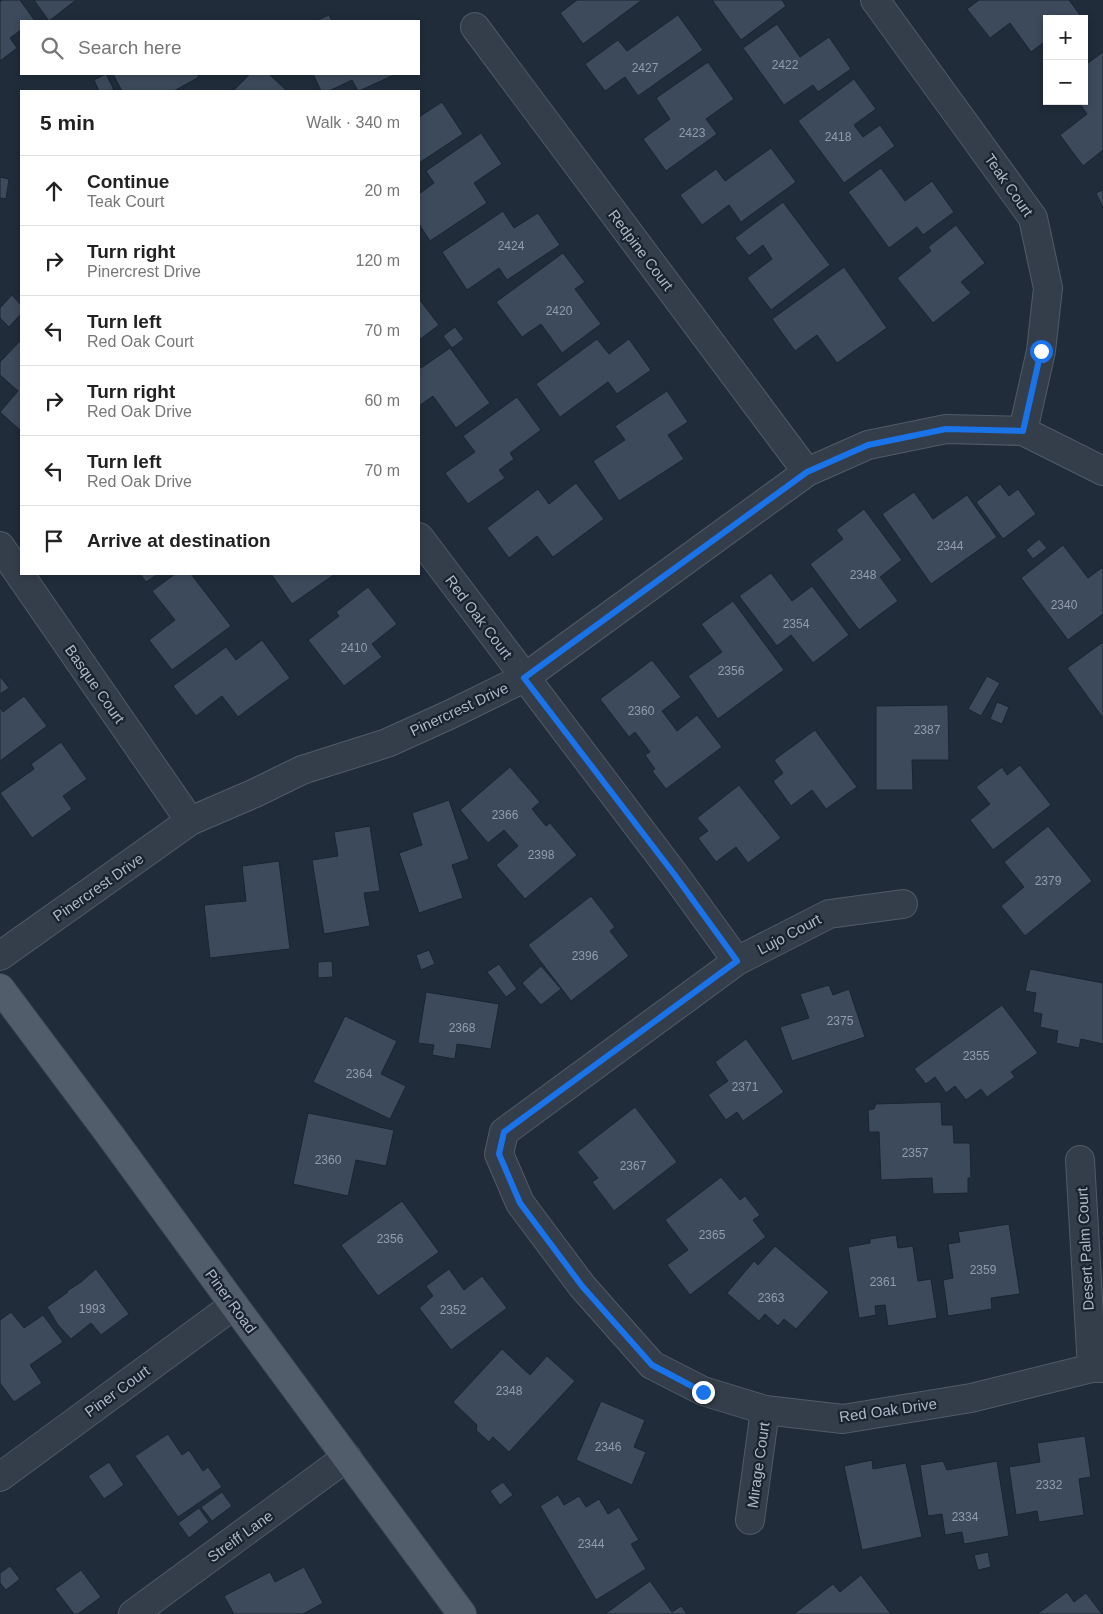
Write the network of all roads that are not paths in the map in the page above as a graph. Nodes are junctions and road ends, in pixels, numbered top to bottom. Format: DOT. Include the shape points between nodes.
graph roads {
  1 [pos="875,0"];
  2 [pos="475,27"];
  3 [pos="1023,431"];
  4 [pos="1103,471"];
  5 [pos="807,472"];
  6 [pos="420,538"];
  7 [pos="0,546"];
  8 [pos="20,575"];
  9 [pos="20,575"];
  10 [pos="524,678"];
  11 [pos="190,821"];
  12 [pos="903,904"];
  13 [pos="0,956"];
  14 [pos="737,961"];
  15 [pos="0,988"];
  16 [pos="1080,1160"];
  17 [pos="234,1305"];
  18 [pos="1098,1368"];
  19 [pos="765,1410"];
  20 [pos="347,1457"];
  21 [pos="0,1476"];
  22 [pos="750,1520"];
  23 [pos="133,1614"];
  24 [pos="462,1614"];
  1 -- 3 [label="street, Teak Court" via="1033,218 1048,288 1041,351"];
  2 -- 5 [label="street, Redpine Court"];
  3 -- 4 [label="street, Pinercrest Drive"];
  3 -- 5 [label="street, Pinercrest Drive" via="946,429 868,445"];
  5 -- 10 [label="street, Pinercrest Drive"];
  6 -- 10 [label="street, Red Oak Court"];
  7 -- 8 [label="street, Basque Court"];
  9 -- 11 [label="street, Basque Court"];
  10 -- 11 [label="street, Pinercrest Drive" via="387,742 302,770"];
  10 -- 14 [label="street, Red Oak Court"];
  11 -- 13 [label="street, Pinercrest Drive"];
  12 -- 14 [label="street, Lujo Court" via="829,914"];
  14 -- 19 [label="street, Red Oak Drive" via="504,1132 499,1154 520,1203 582,1286 652,1365 703,1392"];
  15 -- 17 [label="main road, Piner Road"];
  16 -- 18 [label="street, Desert Palm Court"];
  17 -- 20 [label="main road, Piner Road"];
  17 -- 21 [label="street, Piner Court"];
  18 -- 19 [label="street, Red Oak Drive" via="971,1398 843,1419"];
  19 -- 22 [label="street, Mirage Court"];
  20 -- 23 [label="street, Streiff Lane"];
  20 -- 24 [label="main road, Piner Road"];
}
